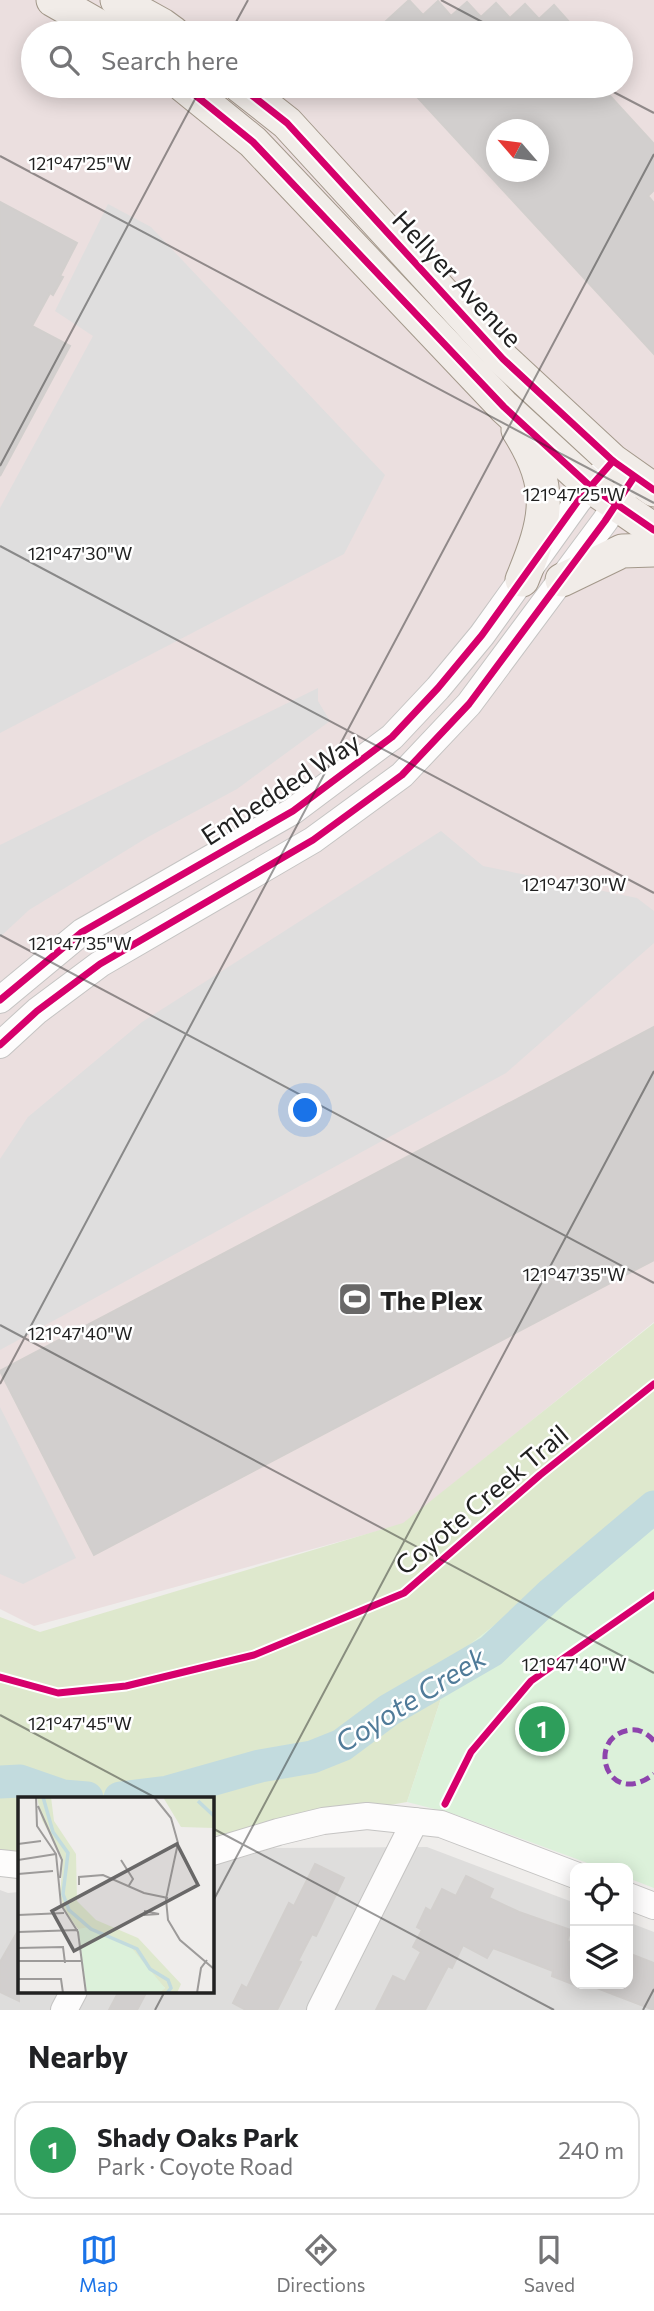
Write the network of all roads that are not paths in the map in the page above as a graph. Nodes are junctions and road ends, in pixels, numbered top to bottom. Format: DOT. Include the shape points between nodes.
graph roads {
  1 [pos="53,0"];
  2 [pos="117,0"];
  3 [pos="89,21"];
  4 [pos="150,21"];
  5 [pos="199,98"];
  6 [pos="255,98"];
  7 [pos="504,407"];
  8 [pos="634,476"];
  9 [pos="603,495"];
  10 [pos="654,530"];
  11 [pos="654,550"];
  12 [pos="522,580"];
  13 [pos="562,580"];
  14 [pos="0,1000"];
  15 [pos="0,1045"];
  16 [pos="415,1821"];
  17 [pos="214,1851"];
  18 [pos="0,1863"];
  19 [pos="18,1865"];
  20 [pos="570,1873"];
  21 [pos="633,1898"];
  22 [pos="654,1906"];
  23 [pos="73,1993"];
  24 [pos="64,2010"];
  25 [pos="320,2010"];
  1 -- 3 [label="main road"];
  2 -- 4 [label="main road"];
  5 -- 7 [label="main road" via="253,142"];
  6 -- 8 [label="main road, Hellyer Avenue" via="287,123 503,359"];
  7 -- 9 [label="main road"];
  7 -- 12 [label="main road" via="534,455 545,492 538,540"];
  8 -- 9 [label="street, Embedded Way"];
  9 -- 10 [label="main road"];
  9 -- 12 [label="street, Embedded Way"];
  9 -- 13 [label="street, Embedded Way"];
  11 -- 13 [label="main road" via="622,551"];
  12 -- 14 [label="street, Embedded Way" via="438,688 379,749 293,811 82,932"];
  13 -- 15 [label="street, Embedded Way" via="470,704 402,775 313,841 100,964"];
  16 -- 17 [label="street" via="367,1816 323,1821"];
  16 -- 20 [label="street" via="441,1824"];
  16 -- 25 [label="street"];
  18 -- 19 [label="street"];
  21 -- 22 [label="street"];
  23 -- 24 [label="street"];
}
